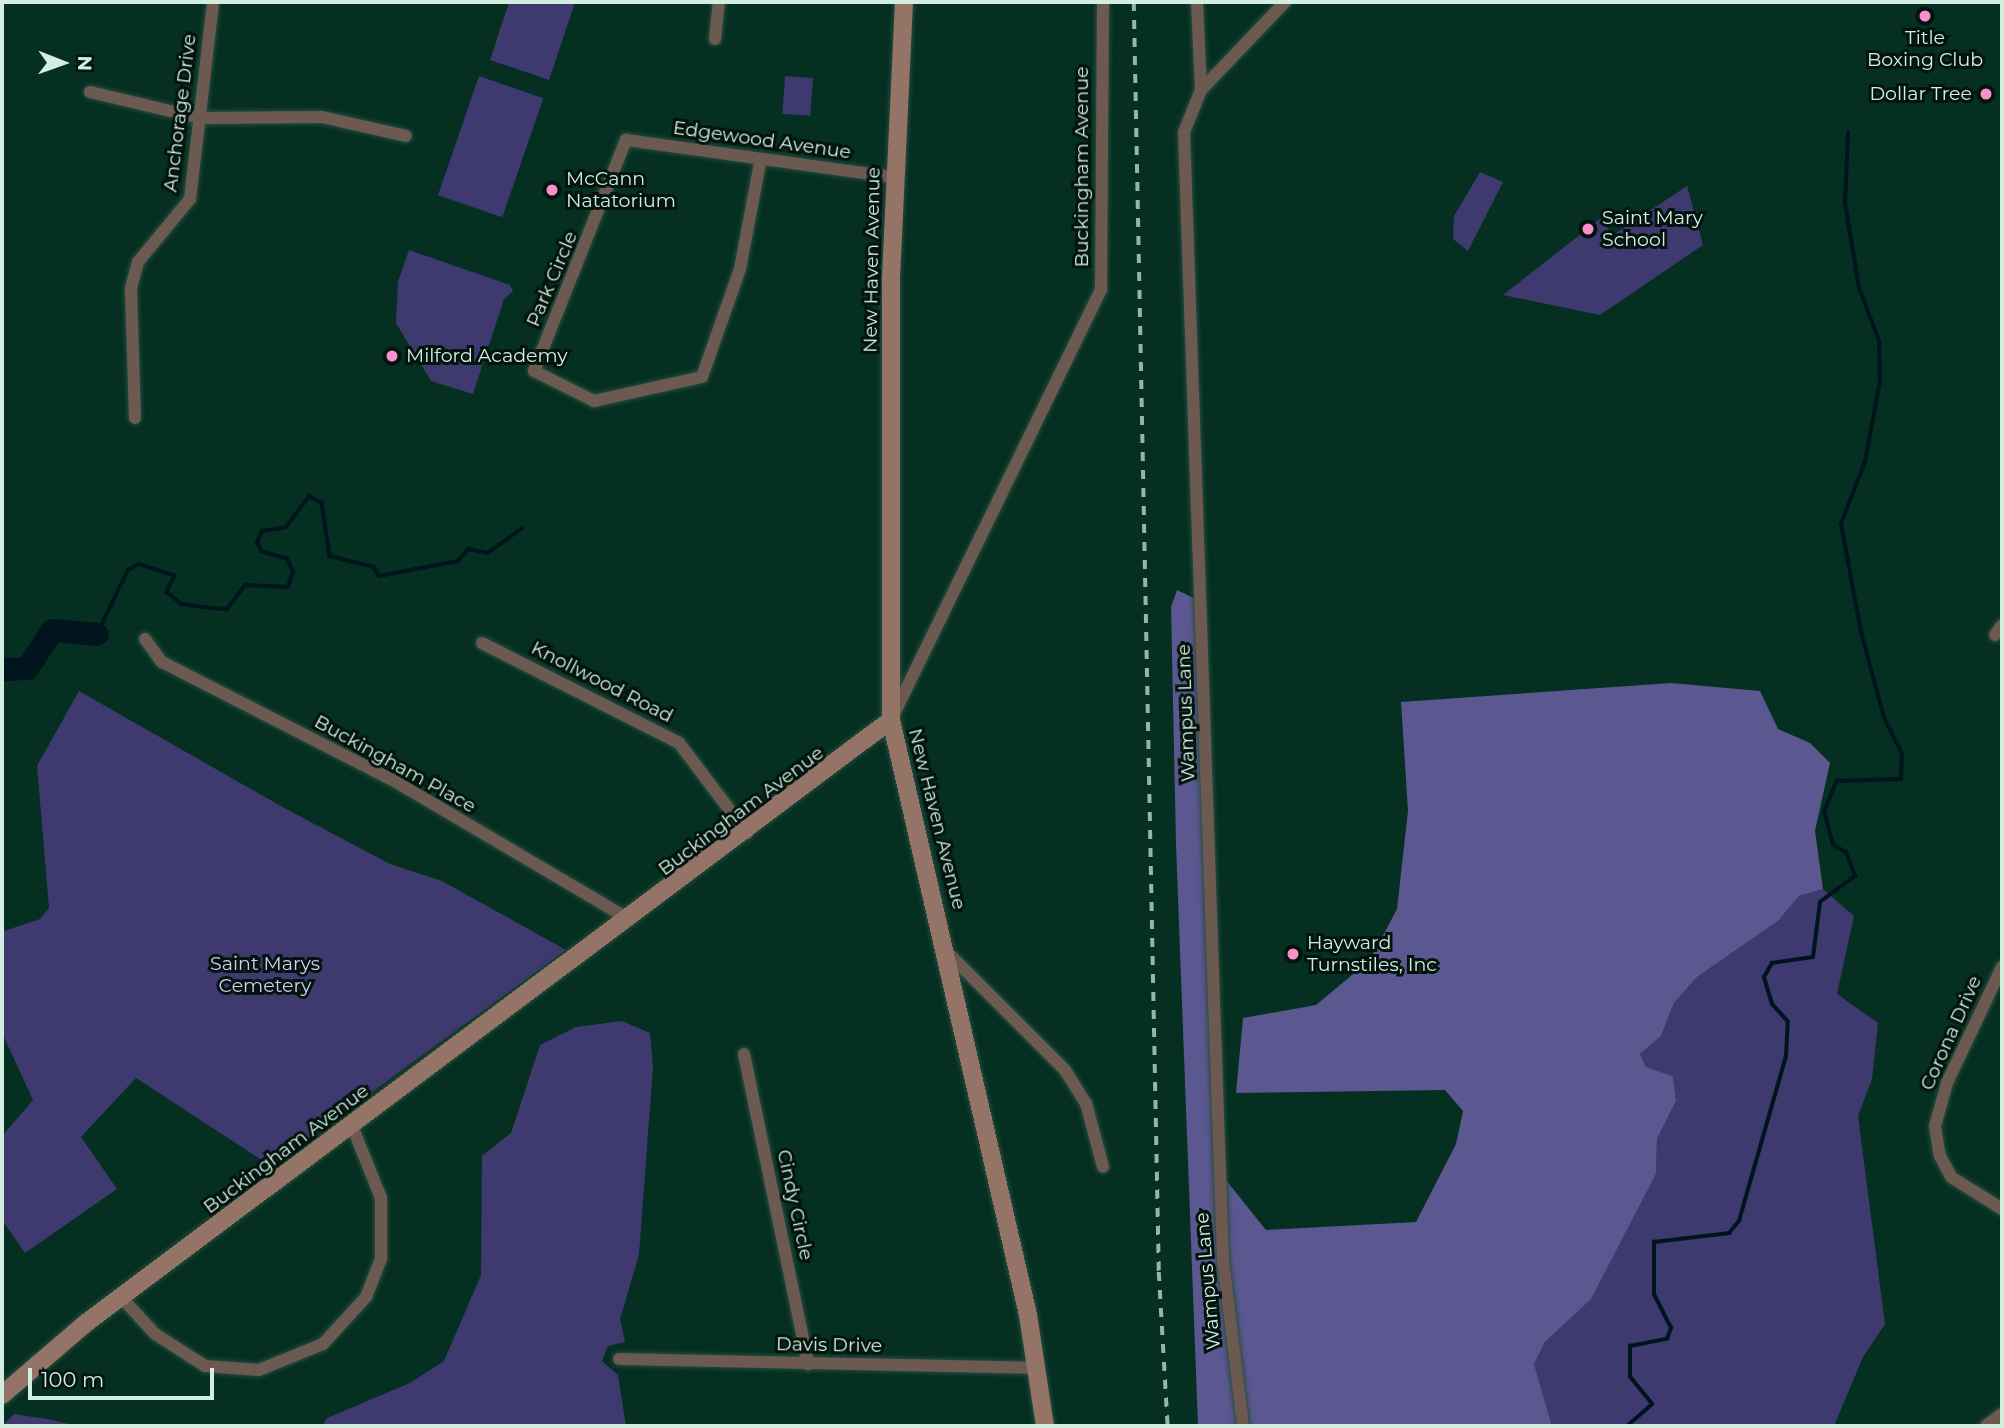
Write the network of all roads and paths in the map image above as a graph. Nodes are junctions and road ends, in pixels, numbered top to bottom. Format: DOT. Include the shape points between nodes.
graph roads {
  1 [pos="213,2"];
  2 [pos="719,2"];
  3 [pos="904,2"];
  4 [pos="1103,2"];
  5 [pos="1197,2"];
  6 [pos="1285,2"];
  7 [pos="715,39"];
  8 [pos="1200,90"];
  9 [pos="90,92"];
  10 [pos="200,118"];
  11 [pos="406,136"];
  12 [pos="626,140"];
  13 [pos="760,163"];
  14 [pos="894,177"];
  15 [pos="135,418"];
  16 [pos="145,639"];
  17 [pos="482,643"];
  18 [pos="891,720"];
  19 [pos="747,833"];
  20 [pos="630,920"];
  21 [pos="948,953"];
  22 [pos="2002,967"];
  23 [pos="744,1054"];
  24 [pos="352,1126"];
  25 [pos="1103,1167"];
  26 [pos="2002,1209"];
  27 [pos="121,1297"];
  28 [pos="619,1359"];
  29 [pos="808,1364"];
  30 [pos="1037,1368"];
  31 [pos="2,1395"];
  32 [pos="2002,1414"];
  33 [pos="1045,1426"];
  34 [pos="1243,1426"];
  35 [pos="1986,1426"];
  1 -- 10 [label="street, Anchorage Drive"];
  2 -- 7 [label="street"];
  3 -- 14 [label="main road, New Haven Avenue"];
  4 -- 18 [label="street, Buckingham Avenue" via="1101,290"];
  5 -- 8 [label="street, Wampus Lane"];
  6 -- 8 [label="street"];
  8 -- 34 [label="street, Wampus Lane" via="1184,132 1223,1260"];
  9 -- 10 [label="street"];
  10 -- 11 [label="street" via="322,117"];
  10 -- 15 [label="street, Anchorage Drive" via="190,199 138,262 131,288"];
  12 -- 13 [label="street, Edgewood Avenue"];
  12 -- 13 [label="street, Park Circle" via="534,370 594,401 702,377 740,269"];
  13 -- 14 [label="street, Edgewood Avenue"];
  14 -- 18 [label="main road, New Haven Avenue"];
  16 -- 20 [label="street, Buckingham Place" via="162,662 391,779"];
  17 -- 19 [label="street, Knollwood Road" via="679,743"];
  18 -- 19 [label="main road, Buckingham Avenue"];
  18 -- 21 [label="main road, New Haven Avenue"];
  19 -- 20 [label="main road, Buckingham Avenue"];
  20 -- 24 [label="main road, Buckingham Avenue"];
  21 -- 25 [label="street" via="1065,1070 1086,1103"];
  21 -- 30 [label="main road, New Haven Avenue"];
  22 -- 26 [label="street, Corona Drive" via="1947,1083 1935,1126 1940,1156 1951,1177"];
  23 -- 29 [label="street, Cindy Circle"];
  24 -- 27 [label="main road, Buckingham Avenue"];
  24 -- 27 [label="street" via="381,1198 381,1259 366,1297 323,1344 260,1370 205,1366 155,1334"];
  27 -- 31 [label="main road, Buckingham Avenue"];
  28 -- 29 [label="street, Davis Drive"];
  29 -- 30 [label="street, Davis Drive"];
  30 -- 33 [label="main road, New Haven Avenue"];
  32 -- 35 [label="street"];
}
